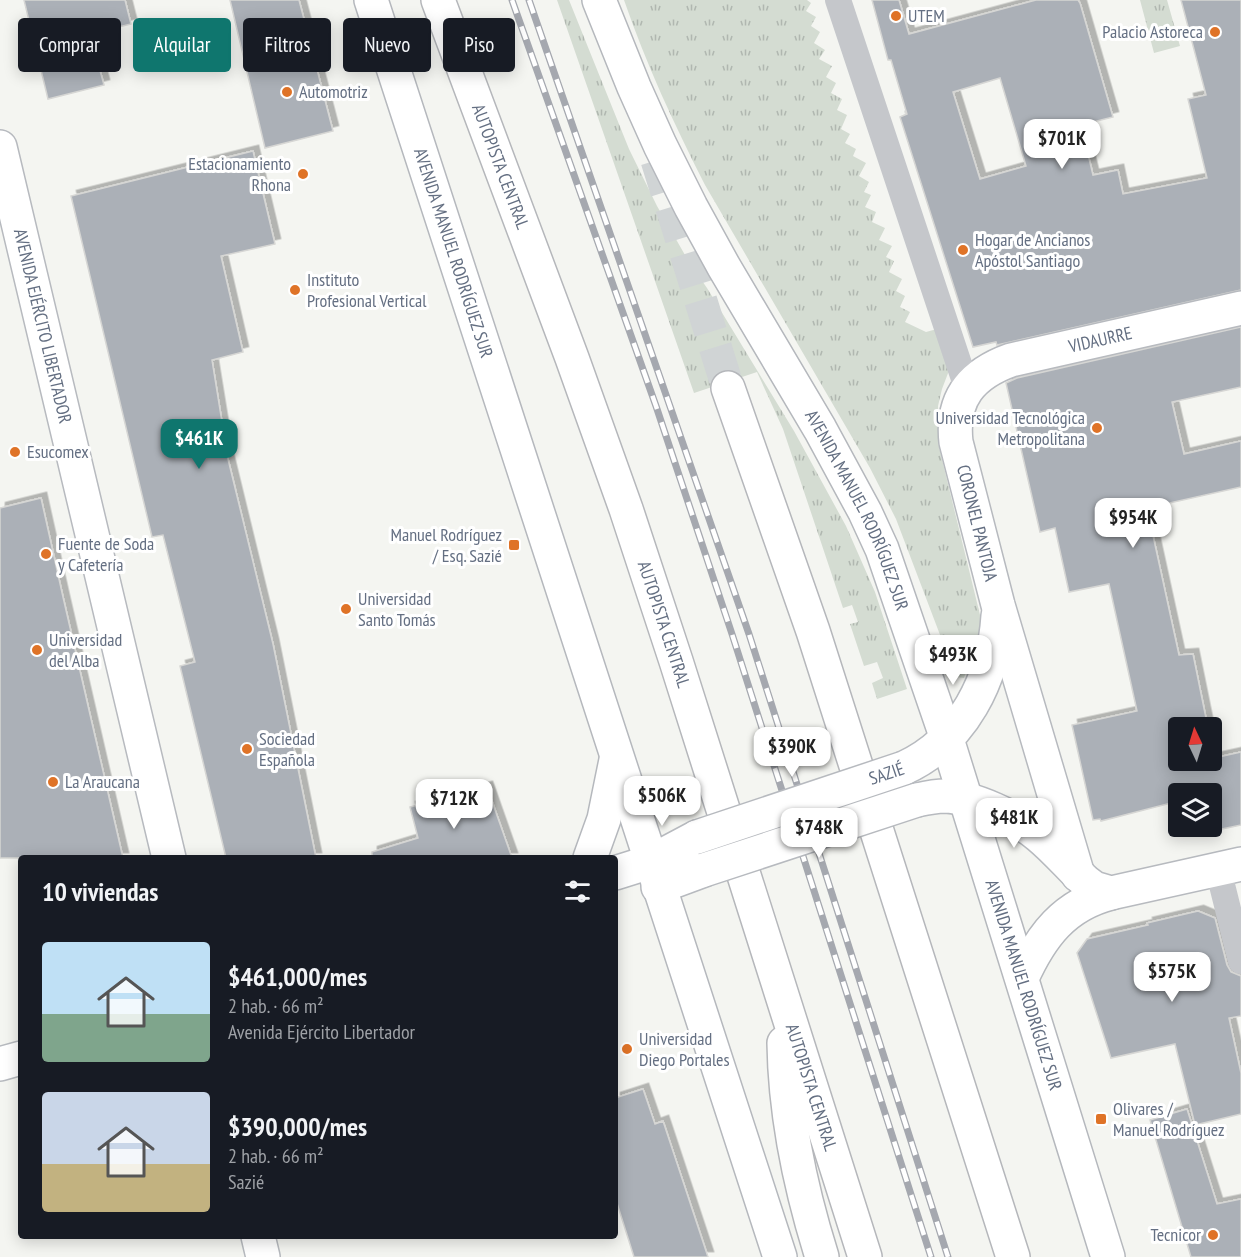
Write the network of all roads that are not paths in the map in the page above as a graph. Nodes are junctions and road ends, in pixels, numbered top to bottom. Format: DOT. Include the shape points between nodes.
graph roads {
  1 [pos="371,0"];
  2 [pos="438,0"];
  3 [pos="599,0"];
  4 [pos="838,0"];
  5 [pos="0,147"];
  6 [pos="1241,308"];
  7 [pos="728,388"];
  8 [pos="967,388"];
  9 [pos="998,605"];
  10 [pos="947,740"];
  11 [pos="616,758"];
  12 [pos="965,799"];
  13 [pos="168,855"];
  14 [pos="591,855"];
  15 [pos="1230,866"];
  16 [pos="618,873"];
  17 [pos="654,874"];
  18 [pos="1078,875"];
  19 [pos="1111,893"];
  20 [pos="1241,961"];
  21 [pos="1022,978"];
  22 [pos="783,1002"];
  23 [pos="18,1059"];
  24 [pos="0,1064"];
  25 [pos="988,1181"];
  26 [pos="259,1239"];
  27 [pos="263,1257"];
  28 [pos="780,1257"];
  29 [pos="822,1257"];
  30 [pos="865,1257"];
  31 [pos="1013,1257"];
  32 [pos="1031,1257"];
  33 [pos="1108,1257"];
  1 -- 11 [label="main road, AVENIDA MANUEL RODRÍGUEZ SUR"];
  2 -- 22 [label="main road, AUTOPISTA CENTRAL" via="626,509"];
  3 -- 10 [label="main road, AVENIDA MANUEL RODRÍGUEZ SUR" via="638,97 691,207 866,512 901,601"];
  4 -- 8 [label="street"];
  5 -- 13 [label="main road, AVENIDA EJÉRCITO LIBERTADOR"];
  6 -- 8 [label="main road, VIDAURRE" via="1011,360 984,372"];
  7 -- 25 [label="main road" via="813,630"];
  8 -- 9 [label="main road, CORONEL PANTOJA" via="957,415 956,442"];
  9 -- 10 [label="main road, SAZIÉ" via="994,650 987,672 969,710"];
  9 -- 18 [label="main road, CORONEL PANTOJA"];
  10 -- 12 [label="main road, AVENIDA MANUEL RODRÍGUEZ SUR"];
  10 -- 17 [label="main road, SAZIÉ, bridge" via="904,768 696,837"];
  11 -- 14 [label="main road" via="604,819"];
  11 -- 17 [label="main road, AVENIDA MANUEL RODRÍGUEZ SUR"];
  12 -- 17 [label="main road, SAZIÉ, bridge" via="945,796 917,801 704,870"];
  12 -- 18 [label="main road, SAZIÉ" via="1029,828"];
  12 -- 21 [label="main road, AVENIDA MANUEL RODRÍGUEZ SUR"];
  15 -- 19 [label="main road"];
  15 -- 20 [label="street"];
  16 -- 17 [label="main road, SAZIÉ"];
  17 -- 28 [label="main road, AVENIDA MANUEL RODRÍGUEZ SUR"];
  18 -- 19 [label="main road" via="1094,888"];
  19 -- 21 [label="main road" via="1095,897 1062,918 1032,955"];
  21 -- 33 [label="main road, AVENIDA MANUEL RODRÍGUEZ SUR"];
  22 -- 29 [label="main road" via="790,1123 798,1170"];
  22 -- 30 [label="main road, AUTOPISTA CENTRAL"];
  23 -- 24 [label="main road"];
  25 -- 31 [label="main road"];
  25 -- 32 [label="main road"];
  26 -- 27 [label="main road"];
}
